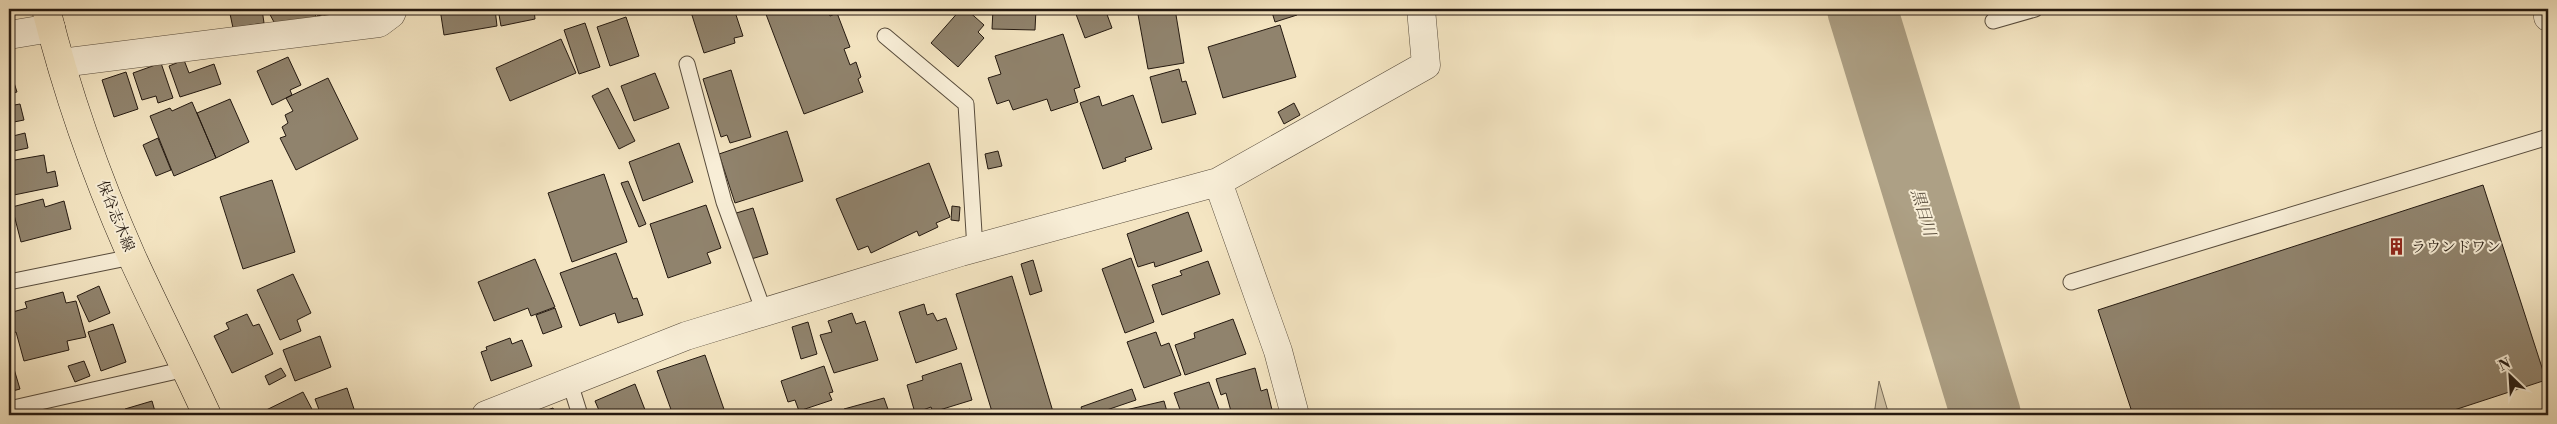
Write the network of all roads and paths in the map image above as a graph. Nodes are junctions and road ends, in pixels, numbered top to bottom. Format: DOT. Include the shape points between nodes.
graph roads {
  1 [pos="393,9"];
  2 [pos="1421,9"];
  3 [pos="2035,9"];
  4 [pos="2547,9"];
  5 [pos="2548,17"];
  6 [pos="48,19"];
  7 [pos="1993,21"];
  8 [pos="9,35"];
  9 [pos="885,36"];
  10 [pos="61,64"];
  11 [pos="687,64"];
  12 [pos="2548,138"];
  13 [pos="1218,182"];
  14 [pos="974,249"];
  15 [pos="132,257"];
  16 [pos="9,282"];
  17 [pos="2071,282"];
  18 [pos="764,312"];
  19 [pos="186,369"];
  20 [pos="570,383"];
  21 [pos="9,410"];
  22 [pos="207,415"];
  23 [pos="486,415"];
  24 [pos="580,415"];
  25 [pos="1295,415"];
  1 -- 10 [label="street" via="378,23"];
  2 -- 13 [label="street" via="1426,65"];
  3 -- 7 [label="lane"];
  4 -- 5 [label="street"];
  6 -- 8 [label="street"];
  6 -- 10 [label="main road, 保谷志木線"];
  9 -- 14 [label="lane" via="966,104"];
  10 -- 15 [label="main road, 保谷志木線" via="102,184"];
  11 -- 18 [label="lane" via="724,202"];
  12 -- 17 [label="lane"];
  13 -- 14 [label="street"];
  13 -- 25 [label="street" via="1278,351"];
  14 -- 18 [label="street"];
  15 -- 16 [label="lane"];
  15 -- 19 [label="main road, 保谷志木線"];
  18 -- 20 [label="street" via="686,336"];
  19 -- 21 [label="lane"];
  19 -- 22 [label="main road, 保谷志木線"];
  20 -- 23 [label="street"];
  20 -- 24 [label="lane"];
}
